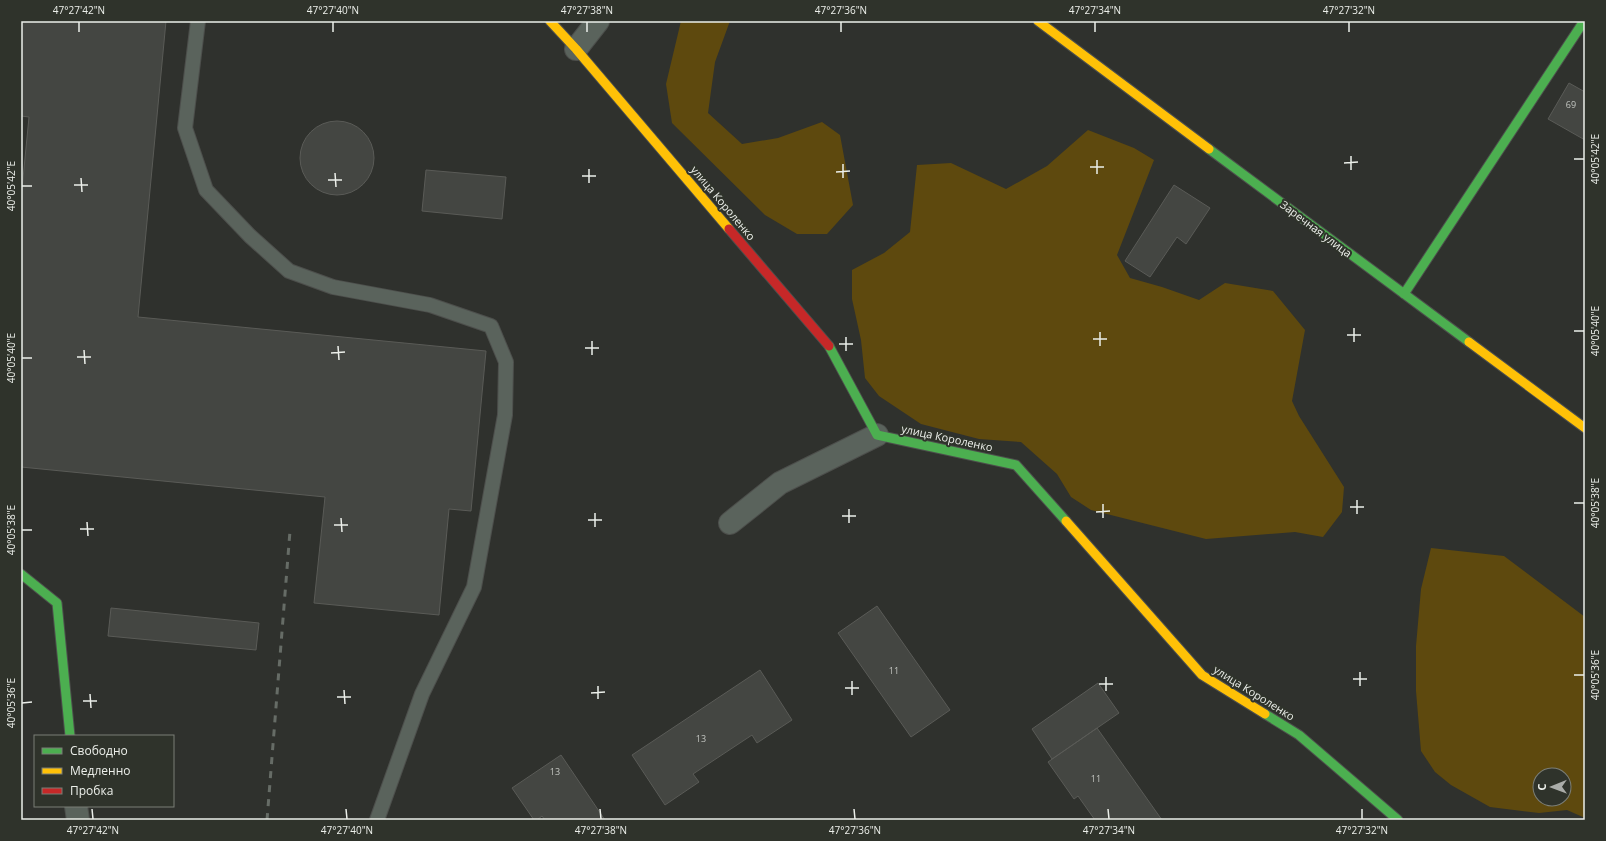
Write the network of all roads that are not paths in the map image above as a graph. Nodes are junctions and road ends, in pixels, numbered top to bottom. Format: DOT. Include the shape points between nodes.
graph roads {
  1 [pos="198,21"];
  2 [pos="550,21"];
  3 [pos="598,21"];
  4 [pos="1584,21"];
  5 [pos="1046,24"];
  6 [pos="576,49"];
  7 [pos="1404,294"];
  8 [pos="1585,428"];
  9 [pos="877,435"];
  10 [pos="730,523"];
  11 [pos="21,574"];
  12 [pos="70,735"];
  13 [pos="76,807"];
  14 [pos="78,820"];
  15 [pos="377,820"];
  16 [pos="1398,820"];
  1 -- 15 [label="lane" via="186,128 206,190 250,236 289,271 333,287 430,306 491,326 506,362 505,416 474,587 422,694"];
  2 -- 6 [label="street, улица Короленко"];
  3 -- 6 [label="street"];
  4 -- 7 [label="street"];
  5 -- 7 [label="street, Заречная улица"];
  6 -- 9 [label="street, улица Короленко" via="828,344"];
  7 -- 8 [label="street, Заречная улица"];
  9 -- 10 [label="street" via="780,483"];
  9 -- 16 [label="street, улица Короленко" via="1016,465 1202,675 1299,735"];
  11 -- 12 [label="street" via="57,603"];
  13 -- 14 [label="street"];
}
